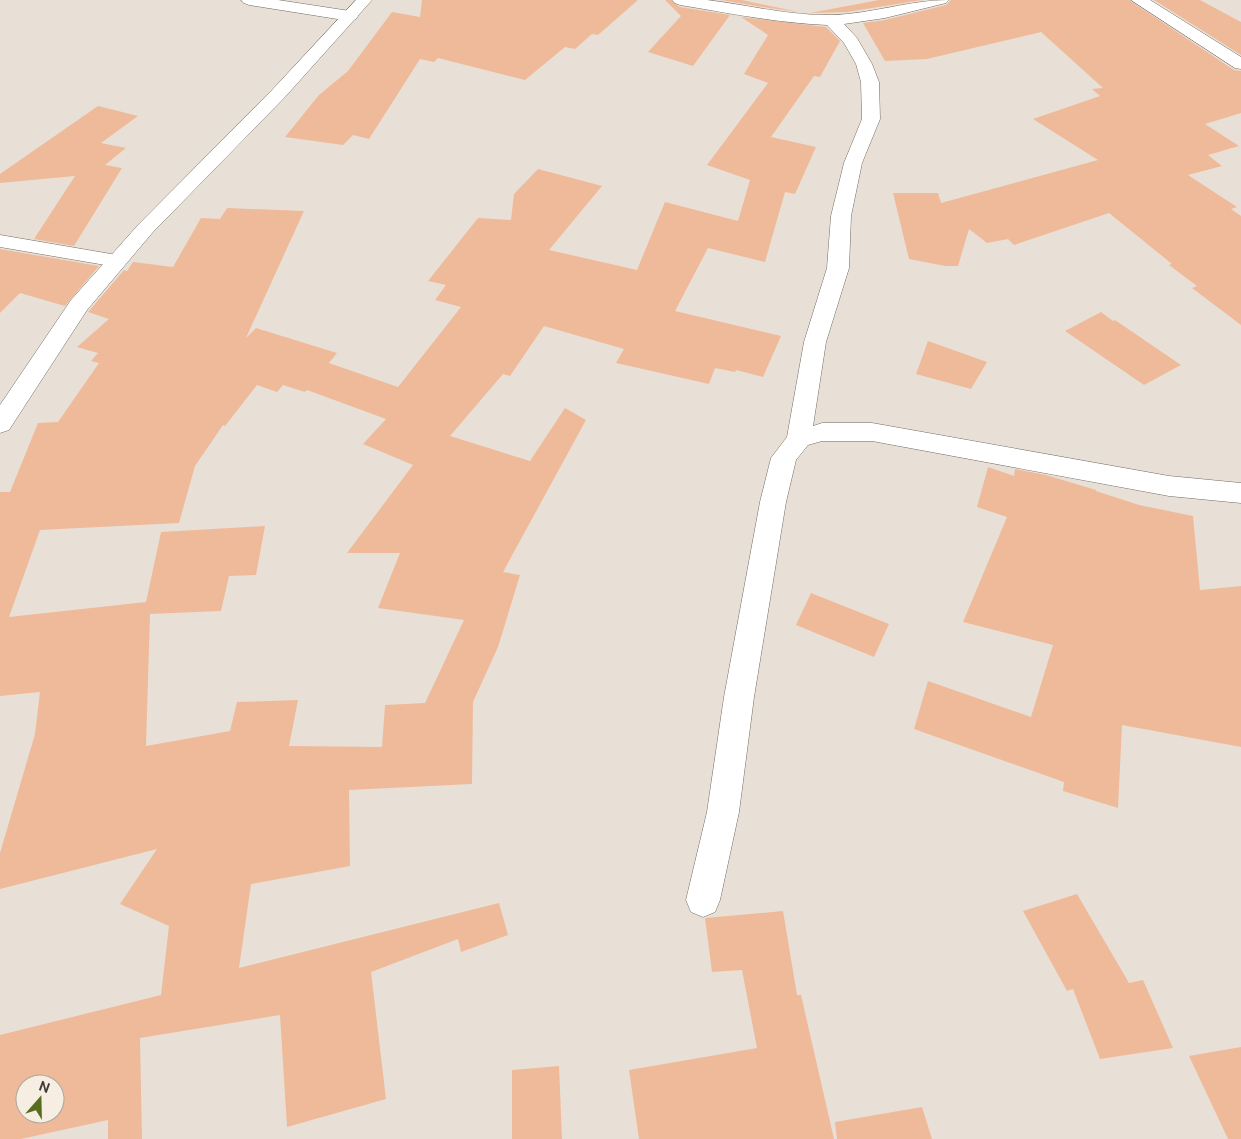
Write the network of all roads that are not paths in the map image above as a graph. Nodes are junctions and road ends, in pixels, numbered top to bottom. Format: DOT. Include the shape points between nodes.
graph roads {
  1 [pos="249,0"];
  2 [pos="364,0"];
  3 [pos="680,0"];
  4 [pos="941,0"];
  5 [pos="1139,0"];
  6 [pos="350,16"];
  7 [pos="831,20"];
  8 [pos="1241,64"];
  9 [pos="0,241"];
  10 [pos="117,261"];
  11 [pos="2,418"];
  12 [pos="799,439"];
  13 [pos="1241,493"];
  14 [pos="703,900"];
  1 -- 6 [label="street"];
  2 -- 6 [label="street"];
  3 -- 7 [label="street"];
  4 -- 7 [label="street" via="852,19"];
  5 -- 8 [label="street"];
  6 -- 10 [label="street"];
  7 -- 12 [label="street" via="851,41 864,64 870,82 871,119 853,163 841,216 838,268 815,342"];
  9 -- 10 [label="street"];
  10 -- 11 [label="street" via="79,306"];
  12 -- 13 [label="street" via="822,432 872,432 1169,486"];
  12 -- 14 [label="street" via="784,458 772,502 723,812"];
}
